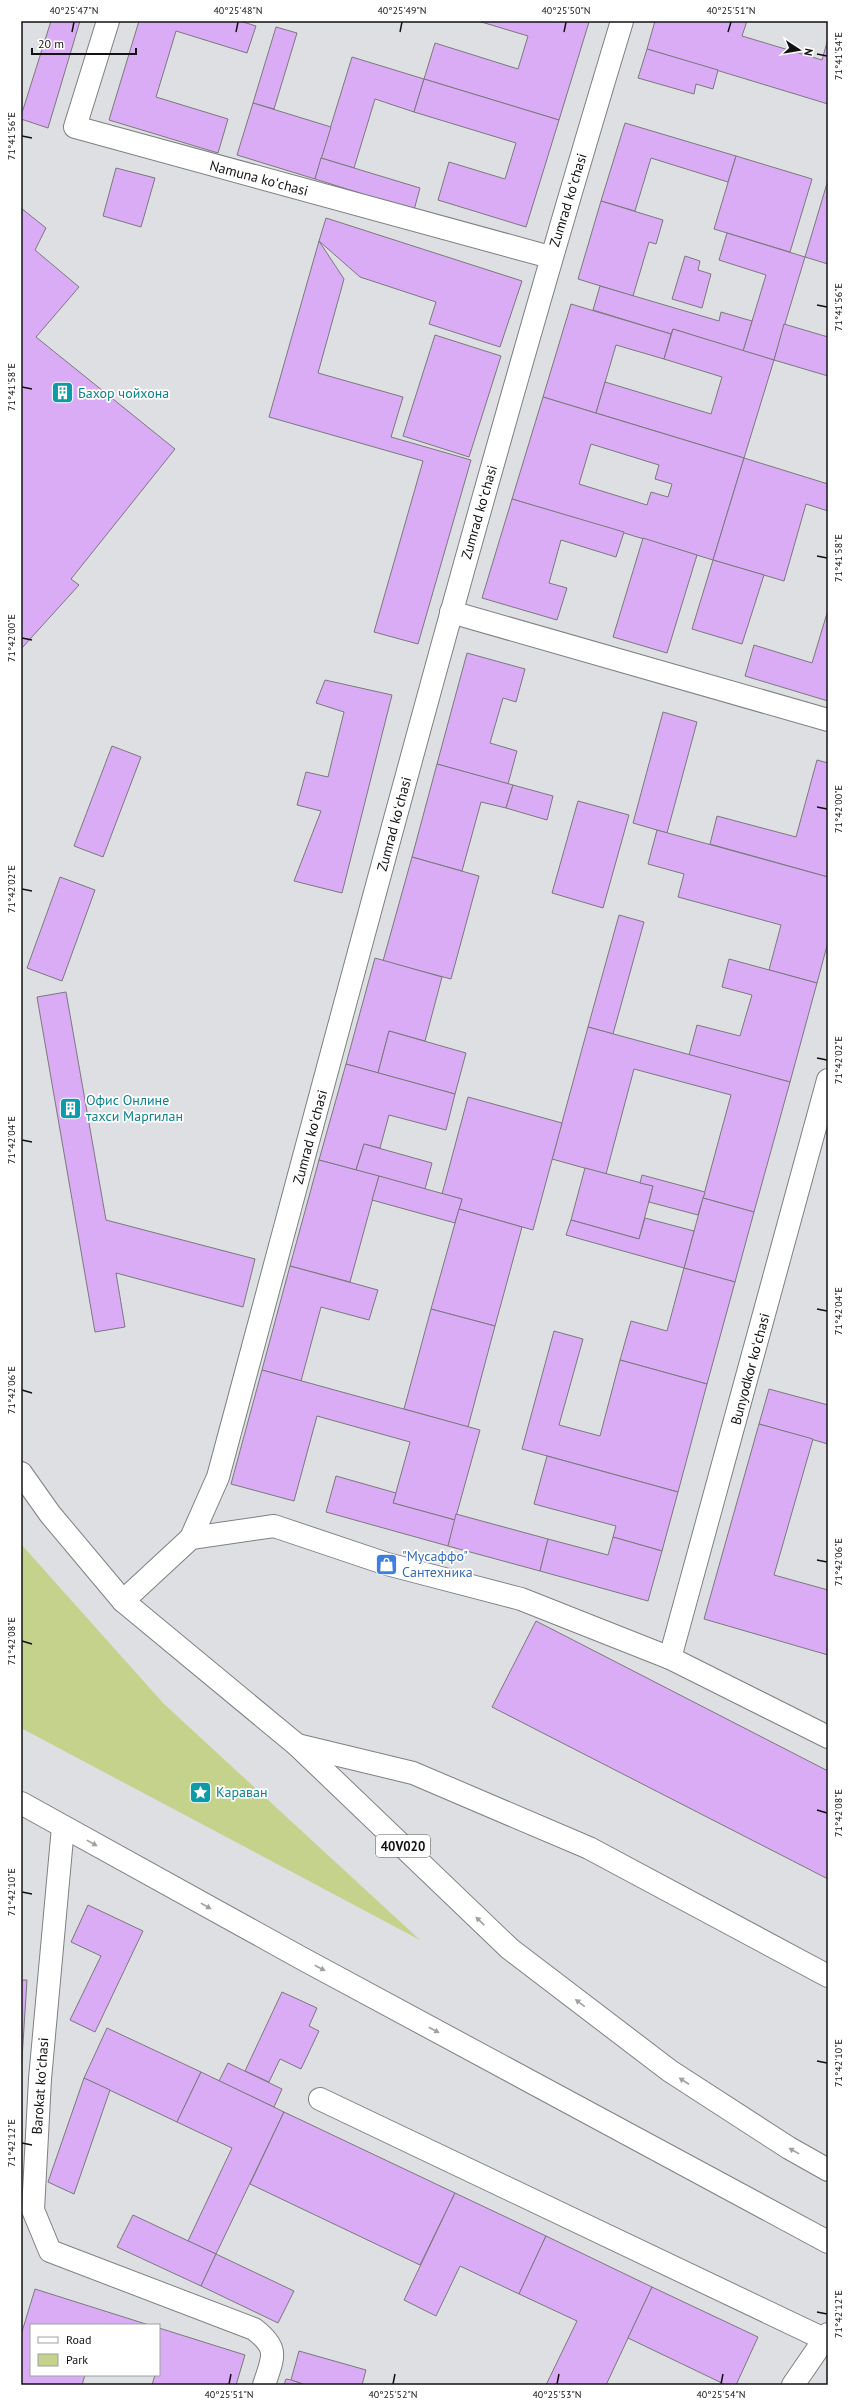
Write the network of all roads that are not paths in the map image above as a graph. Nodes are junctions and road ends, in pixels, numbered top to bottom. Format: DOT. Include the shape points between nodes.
graph roads {
  1 [pos="108,21"];
  2 [pos="622,21"];
  3 [pos="550,257"];
  4 [pos="451,612"];
  5 [pos="828,720"];
  6 [pos="828,1080"];
  7 [pos="21,1473"];
  8 [pos="191,1538"];
  9 [pos="123,1601"];
  10 [pos="670,1658"];
  11 [pos="828,1737"];
  12 [pos="297,1745"];
  13 [pos="21,1804"];
  14 [pos="63,1827"];
  15 [pos="828,1976"];
  16 [pos="320,2099"];
  17 [pos="828,2170"];
  18 [pos="828,2242"];
  19 [pos="826,2337"];
  20 [pos="264,2385"];
  21 [pos="793,2385"];
  1 -- 3 [label="street, Namuna koʻchasi" via="75,127"];
  2 -- 3 [label="street, Zumrad koʻchasi"];
  3 -- 4 [label="street, Zumrad koʻchasi"];
  4 -- 5 [label="street"];
  4 -- 8 [label="street, Zumrad koʻchasi" via="218,1477"];
  6 -- 10 [label="street, Bunyodkor koʻchasi"];
  7 -- 9 [label="street, 40V020" via="50,1514"];
  8 -- 9 [label="street, Zumrad koʻchasi"];
  8 -- 10 [label="street" via="274,1526 387,1564 521,1599"];
  9 -- 12 [label="street, 40V020"];
  10 -- 11 [label="street"];
  12 -- 15 [label="street" via="413,1773 589,1848"];
  17 -- 12 [label="street, 40V020, one-way" via="789,2148 670,2071 510,1949"];
  13 -- 14 [label="street"];
  14 -- 18 [label="street, one-way" via="303,1960"];
  14 -- 20 [label="street, Barokat koʻchasi" via="40,2079 33,2210 50,2251 254,2329 269,2341 273,2356"];
  16 -- 19 [label="street"];
  19 -- 21 [label="street"];
}
